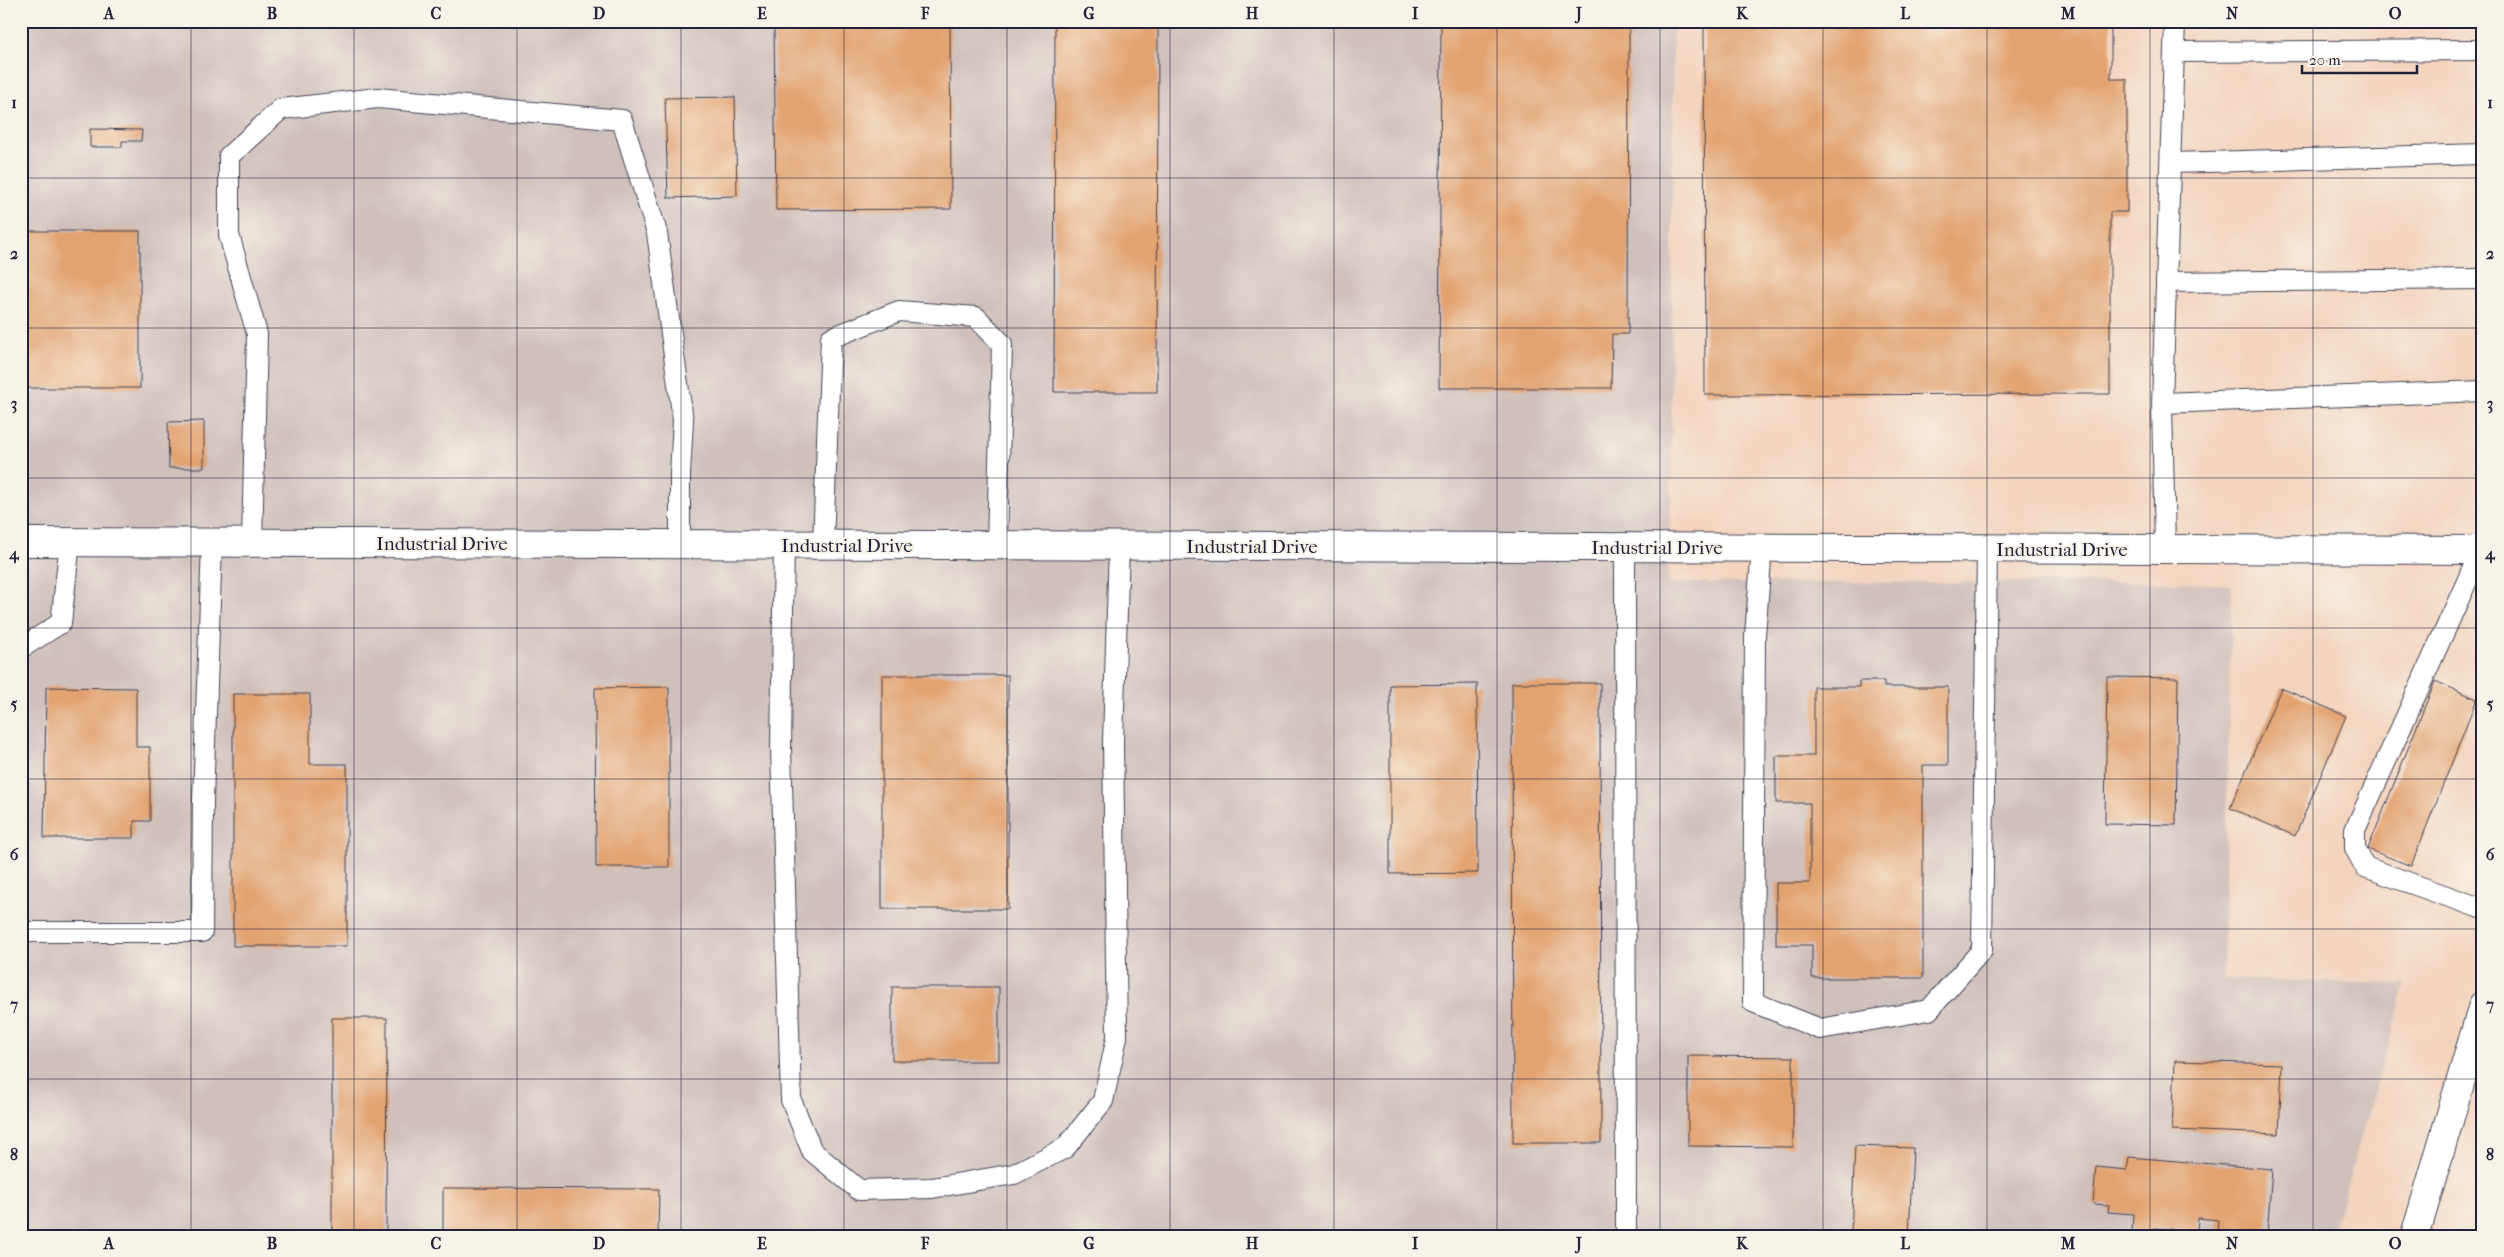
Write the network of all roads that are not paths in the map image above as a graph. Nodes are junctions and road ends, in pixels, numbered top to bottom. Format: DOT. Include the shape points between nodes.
graph roads {
  1 [pos="2175,21"];
  2 [pos="2483,50"];
  3 [pos="2174,52"];
  4 [pos="2483,154"];
  5 [pos="2171,164"];
  6 [pos="2483,279"];
  7 [pos="2166,282"];
  8 [pos="2483,391"];
  9 [pos="2162,403"];
  10 [pos="21,542"];
  11 [pos="70,542"];
  12 [pos="212,542"];
  13 [pos="252,542"];
  14 [pos="680,544"];
  15 [pos="784,544"];
  16 [pos="822,544"];
  17 [pos="997,545"];
  18 [pos="1119,545"];
  19 [pos="1625,547"];
  20 [pos="1762,548"];
  21 [pos="1987,549"];
  22 [pos="2165,549"];
  23 [pos="2482,550"];
  24 [pos="21,648"];
  25 [pos="2483,909"];
  26 [pos="21,932"];
  27 [pos="2480,1020"];
  28 [pos="1626,1228"];
  29 [pos="2415,1236"];
  1 -- 3 [label="lane"];
  2 -- 3 [label="lane"];
  3 -- 5 [label="lane"];
  4 -- 5 [label="lane"];
  5 -- 7 [label="lane"];
  6 -- 7 [label="lane"];
  7 -- 9 [label="lane"];
  8 -- 9 [label="lane"];
  9 -- 22 [label="lane"];
  10 -- 11 [label="street, Industrial Drive"];
  11 -- 12 [label="street, Industrial Drive"];
  11 -- 24 [label="lane" via="61,623"];
  12 -- 13 [label="street, Industrial Drive"];
  12 -- 26 [label="lane" via="202,932"];
  13 -- 14 [label="street, Industrial Drive"];
  13 -- 14 [label="lane" via="257,334 229,235 229,156 281,109 378,98 622,120 657,233 683,420"];
  14 -- 15 [label="street, Industrial Drive"];
  15 -- 16 [label="street, Industrial Drive"];
  15 -- 18 [label="lane" via="781,748 791,1100 812,1151 859,1190 932,1188 1014,1174 1065,1148 1103,1101 1117,1037 1114,742"];
  16 -- 17 [label="street, Industrial Drive"];
  16 -- 17 [label="lane" via="831,338 899,311 976,317 1002,344"];
  17 -- 18 [label="street, Industrial Drive"];
  18 -- 19 [label="street, Industrial Drive"];
  19 -- 20 [label="street, Industrial Drive"];
  19 -- 28 [label="lane"];
  20 -- 21 [label="street, Industrial Drive"];
  20 -- 21 [label="lane" via="1755,635 1752,1002 1820,1029 1928,1010 1982,950"];
  21 -- 22 [label="street, Industrial Drive"];
  22 -- 23 [label="street, Industrial Drive"];
  23 -- 25 [label="lane" via="2355,830 2355,848 2365,867"];
  27 -- 29 [label="street"];
}
